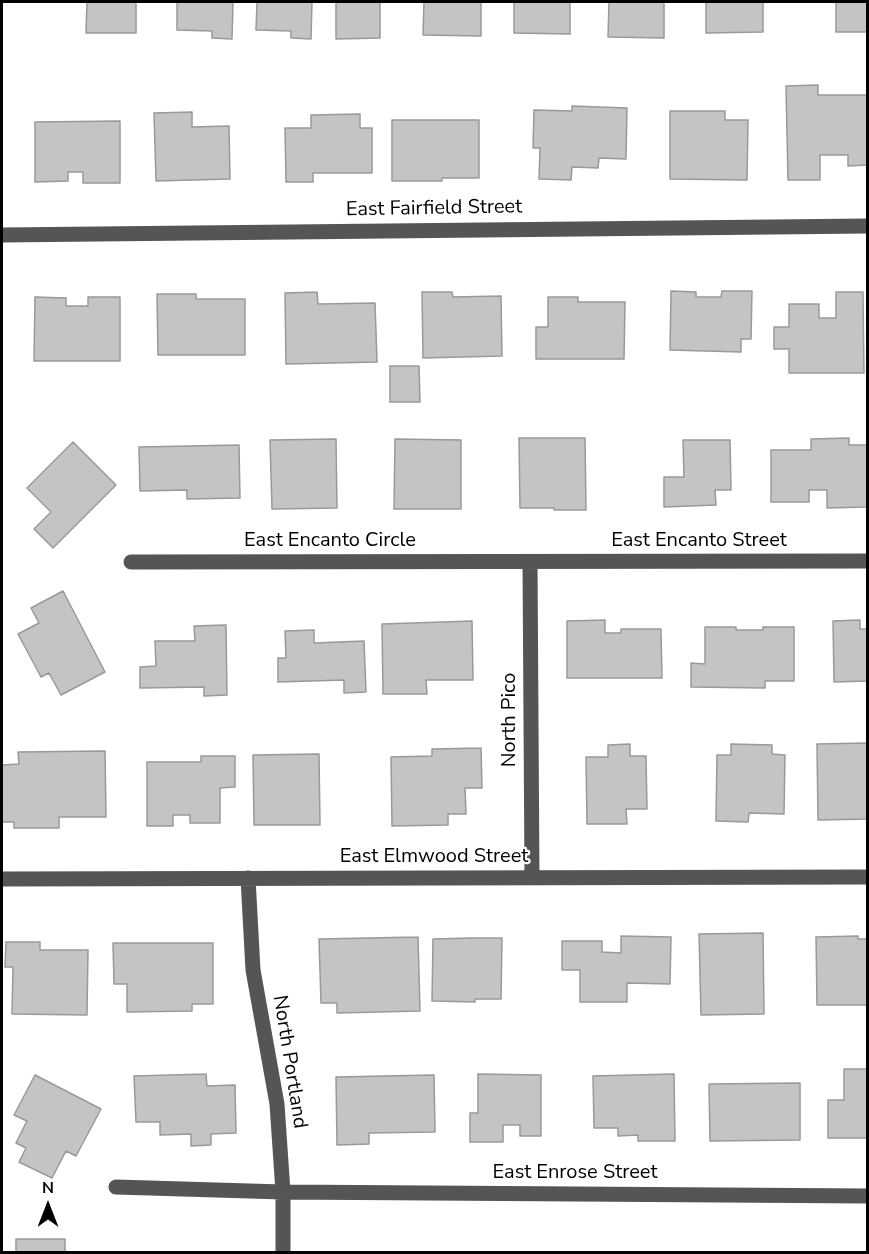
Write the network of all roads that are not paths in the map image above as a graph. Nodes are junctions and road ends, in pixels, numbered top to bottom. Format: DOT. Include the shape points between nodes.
graph roads {
  1 [pos="867,226"];
  2 [pos="2,235"];
  3 [pos="867,561"];
  4 [pos="131,562"];
  5 [pos="530,562"];
  6 [pos="867,877"];
  7 [pos="248,878"];
  8 [pos="532,878"];
  9 [pos="2,879"];
  10 [pos="116,1187"];
  11 [pos="283,1192"];
  12 [pos="867,1197"];
  13 [pos="283,1252"];
  1 -- 2 [label="street, East Fairfield Street"];
  3 -- 5 [label="street, East Encanto Street"];
  4 -- 5 [label="street, East Encanto Circle"];
  5 -- 8 [label="street, North Pico"];
  6 -- 8 [label="street, East Elmwood Street"];
  7 -- 8 [label="street, East Elmwood Street"];
  7 -- 9 [label="street, East Elmwood Street"];
  7 -- 11 [label="street, North Portland" via="253,970 277,1104"];
  10 -- 11 [label="street, East Enrose Street"];
  11 -- 12 [label="street, East Enrose Street"];
  11 -- 13 [label="street, North Portland"];
}
